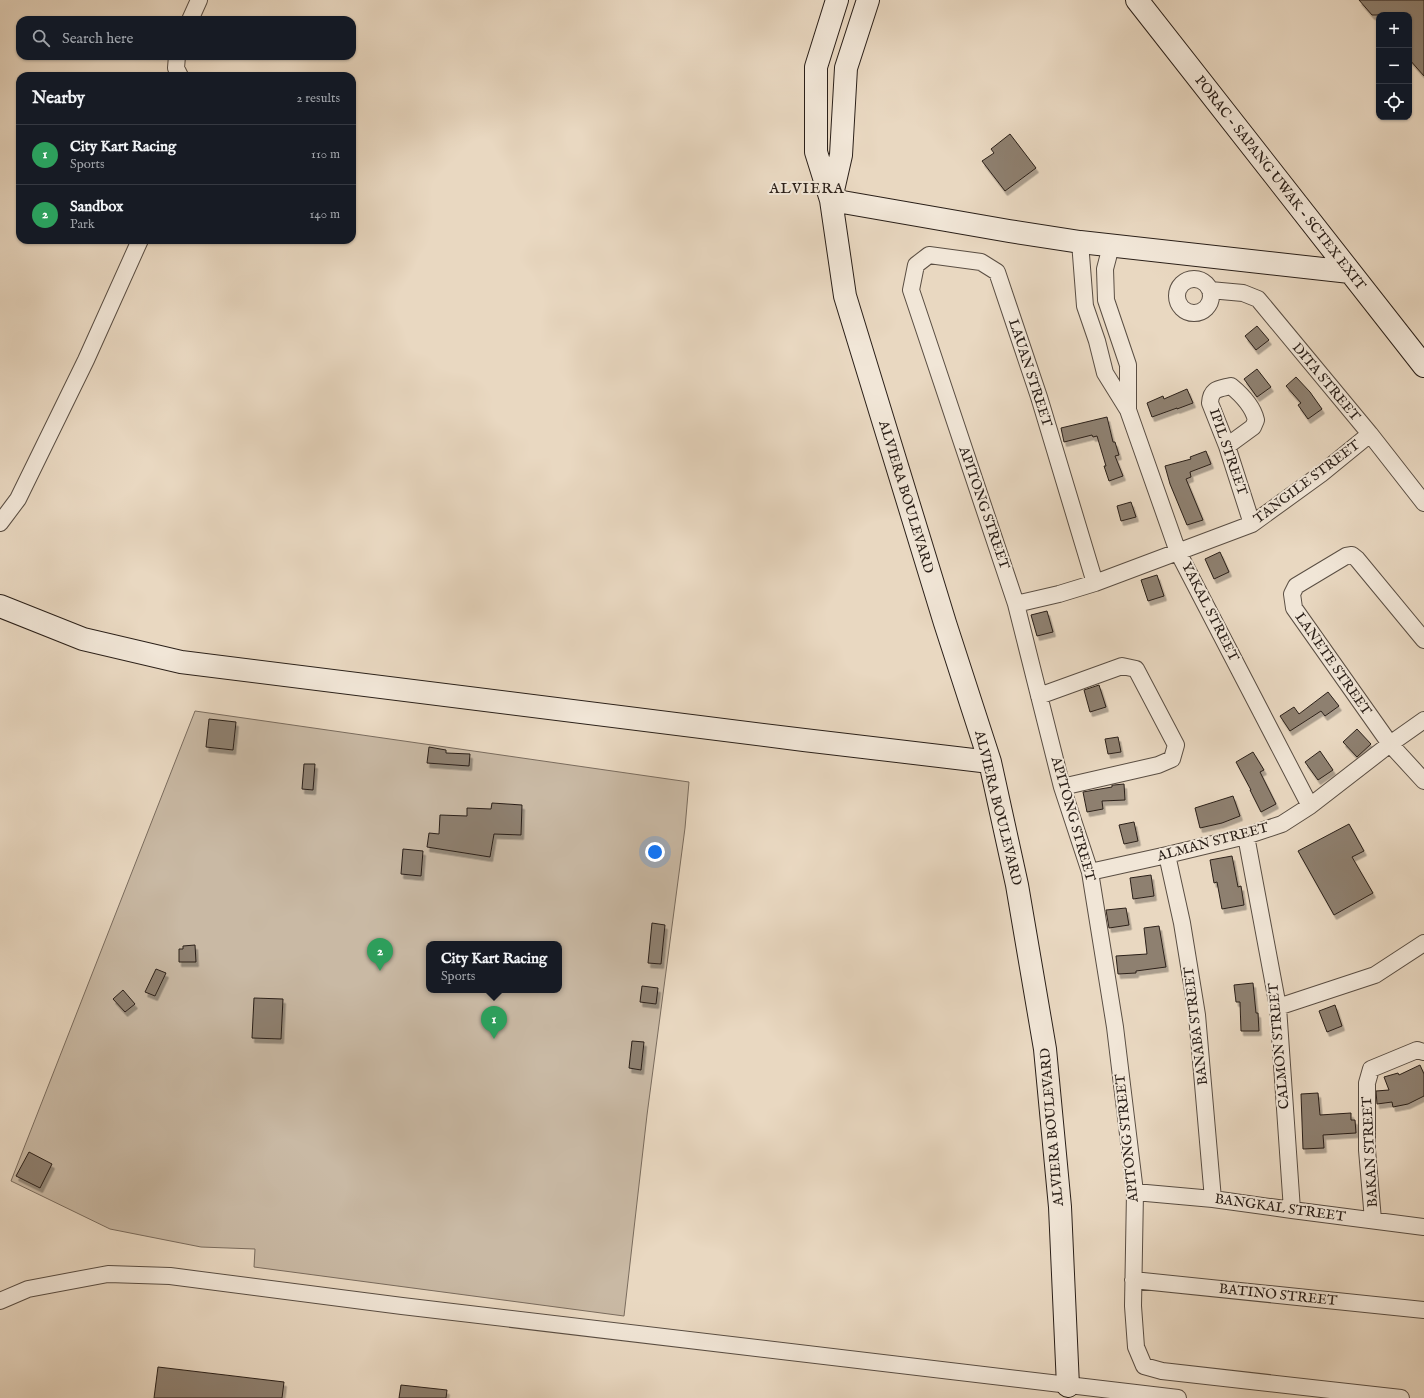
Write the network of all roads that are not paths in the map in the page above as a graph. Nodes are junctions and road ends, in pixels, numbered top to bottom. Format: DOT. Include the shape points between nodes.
graph roads {
  1 [pos="199,0"];
  2 [pos="837,0"];
  3 [pos="868,0"];
  4 [pos="1137,0"];
  5 [pos="192,16"];
  6 [pos="177,60"];
  7 [pos="178,72"];
  8 [pos="831,200"];
  9 [pos="1080,242"];
  10 [pos="138,244"];
  11 [pos="1111,246"];
  12 [pos="1350,272"];
  13 [pos="911,290"];
  14 [pos="1210,290"];
  15 [pos="1117,335"];
  16 [pos="1097,342"];
  17 [pos="1424,366"];
  18 [pos="1128,410"];
  19 [pos="1370,434"];
  20 [pos="1227,446"];
  21 [pos="1424,503"];
  22 [pos="0,523"];
  23 [pos="1252,524"];
  24 [pos="1178,552"];
  25 [pos="1095,583"];
  26 [pos="1016,604"];
  27 [pos="0,606"];
  28 [pos="1424,640"];
  29 [pos="1039,696"];
  30 [pos="1424,720"];
  31 [pos="1390,744"];
  32 [pos="990,762"];
  33 [pos="1424,781"];
  34 [pos="1062,787"];
  35 [pos="1310,806"];
  36 [pos="1246,836"];
  37 [pos="1167,855"];
  38 [pos="1090,872"];
  39 [pos="1424,943"];
  40 [pos="1278,1007"];
  41 [pos="1424,1052"];
  42 [pos="1135,1192"];
  43 [pos="1214,1198"];
  44 [pos="1292,1210"];
  45 [pos="1373,1220"];
  46 [pos="1424,1227"];
  47 [pos="1133,1280"];
  48 [pos="0,1301"];
  49 [pos="1424,1310"];
  50 [pos="1068,1386"];
  51 [pos="1178,1398"];
  52 [pos="1401,1398"];
  1 -- 5 [label="street"];
  2 -- 8 [label="street" via="816,67 816,152"];
  3 -- 8 [label="street" via="846,68 841,155"];
  4 -- 12 [label="street, PORAC - SAPANG UWAK - SCTEX EXIT"];
  6 -- 7 [label="street"];
  8 -- 9 [label="street"];
  8 -- 32 [label="street, ALVIERA BOULEVARD" via="845,296"];
  9 -- 11 [label="street"];
  9 -- 16 [label="street, YAKAL STREET" via="1085,306"];
  10 -- 22 [label="street" via="86,360 25,485"];
  11 -- 12 [label="street"];
  11 -- 15 [label="street, YAKAL STREET" via="1105,269 1106,300"];
  12 -- 17 [label="street, PORAC - SAPANG UWAK - SCTEX EXIT"];
  13 -- 25 [label="street, LAUAN STREET" via="916,265 929,255 981,262 997,272 1039,397"];
  13 -- 26 [label="street, APITONG STREET"];
  14 -- 19 [label="street, DITA STREET" via="1243,293 1258,299"];
  15 -- 16 [label="street"];
  15 -- 18 [label="street, YAKAL STREET" via="1128,366"];
  16 -- 18 [label="street, YAKAL STREET" via="1105,373"];
  18 -- 24 [label="street, YAKAL STREET"];
  19 -- 21 [label="street, DITA STREET"];
  19 -- 23 [label="street, TANGILE STREET" via="1321,474"];
  20 -- 20 [label="street, IPIL STREET" via="1253,426 1256,420 1254,413 1231,386 1216,389 1210,402"];
  20 -- 23 [label="street, IPIL STREET"];
  23 -- 24 [label="street, TANGILE STREET"];
  24 -- 25 [label="street, TANGILE STREET"];
  24 -- 35 [label="street, YAKAL STREET"];
  25 -- 26 [label="street, TANGILE STREET"];
  26 -- 29 [label="street, APITONG STREET"];
  27 -- 32 [label="street" via="83,639 181,662"];
  28 -- 31 [label="street, LANETE STREET" via="1352,555 1346,556 1296,586 1292,594 1294,608"];
  29 -- 34 [label="street, APITONG STREET"];
  29 -- 34 [label="street" via="1122,666 1136,669 1176,745 1172,759 1158,765"];
  30 -- 31 [label="street, ALMAN STREET"];
  31 -- 33 [label="street"];
  31 -- 35 [label="street, ALMAN STREET"];
  32 -- 50 [label="street, ALVIERA BOULEVARD" via="1017,885 1045,1049 1060,1207"];
  34 -- 38 [label="street, APITONG STREET"];
  35 -- 36 [label="street, ALMAN STREET" via="1282,824"];
  36 -- 37 [label="street, ALMAN STREET"];
  36 -- 40 [label="street, CALMON STREET"];
  37 -- 38 [label="street, ALMAN STREET"];
  37 -- 43 [label="street, BANABA STREET" via="1182,923 1197,1015"];
  38 -- 42 [label="street, APITONG STREET" via="1115,1028"];
  39 -- 40 [label="street" via="1375,975"];
  40 -- 44 [label="street, CALMON STREET"];
  41 -- 45 [label="street, BAKAN STREET" via="1417,1050 1371,1069 1366,1083 1367,1150"];
  42 -- 43 [label="street, BANGKAL STREET"];
  42 -- 47 [label="street, APITONG STREET"];
  43 -- 44 [label="street, BANGKAL STREET"];
  44 -- 45 [label="street, BANGKAL STREET"];
  45 -- 46 [label="street, BANGKAL STREET"];
  47 -- 49 [label="street, BATINO STREET"];
  47 -- 52 [label="street, APITONG STREET" via="1136,1347 1144,1366 1162,1371"];
  48 -- 50 [label="street" via="28,1289 108,1274 170,1276"];
  50 -- 51 [label="street"];
}
